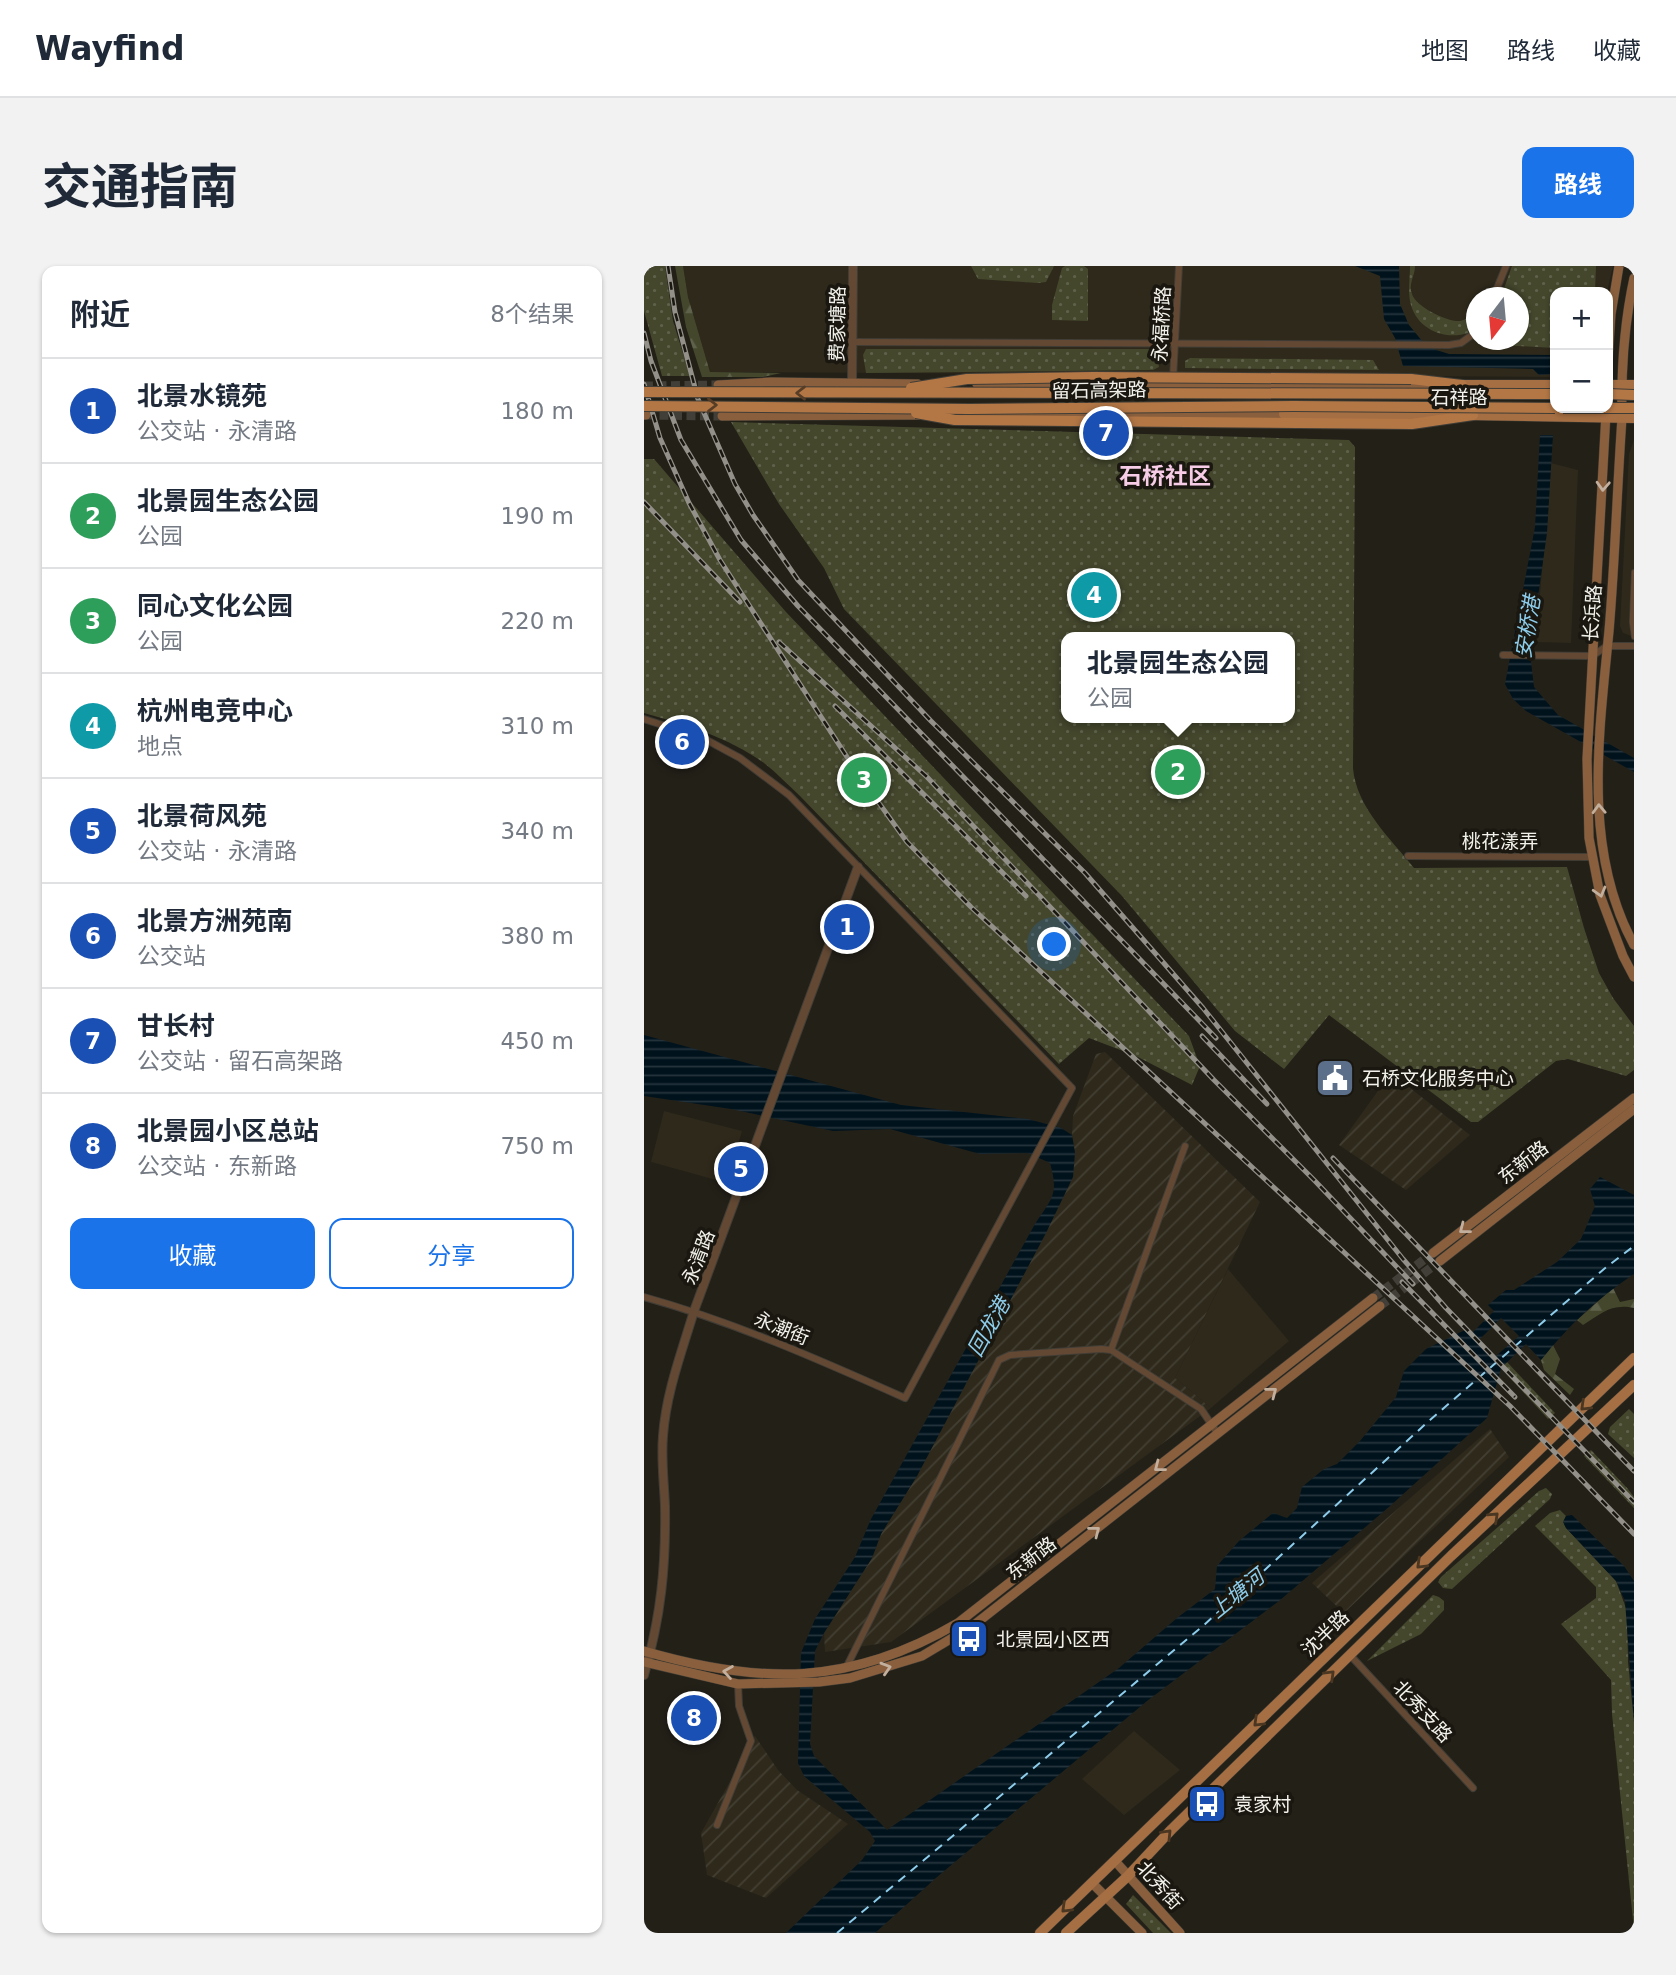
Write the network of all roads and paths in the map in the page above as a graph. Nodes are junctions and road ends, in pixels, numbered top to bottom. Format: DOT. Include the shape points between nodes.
graph roads {
  1 [pos="853,266"];
  2 [pos="1180,266"];
  3 [pos="1506,266"];
  4 [pos="1619,266"];
  5 [pos="1634,278"];
  6 [pos="1497,287"];
  7 [pos="1466,339"];
  8 [pos="853,342"];
  9 [pos="1175,344"];
  10 [pos="1609,350"];
  11 [pos="852,383"];
  12 [pos="1173,384"];
  13 [pos="1613,384"];
  14 [pos="718,385"];
  15 [pos="1462,385"];
  16 [pos="1550,385"];
  17 [pos="1622,385"];
  18 [pos="1634,385"];
  19 [pos="644,392"];
  20 [pos="880,392"];
  21 [pos="1550,394"];
  22 [pos="1613,394"];
  23 [pos="1634,395"];
  24 [pos="882,408"];
  25 [pos="1550,408"];
  26 [pos="1613,408"];
  27 [pos="1634,408"];
  28 [pos="645,412"];
  29 [pos="1606,413"];
  30 [pos="1284,414"];
  31 [pos="1473,415"];
  32 [pos="722,416"];
  33 [pos="1622,418"];
  34 [pos="1634,418"];
  35 [pos="1634,572"];
  36 [pos="1634,637"];
  37 [pos="1607,646"];
  38 [pos="1634,646"];
  39 [pos="1503,655"];
  40 [pos="1592,656"];
  41 [pos="644,719"];
  42 [pos="1408,856"];
  43 [pos="1592,857"];
  44 [pos="858,867"];
  45 [pos="1634,945"];
  46 [pos="1634,977"];
  47 [pos="1634,1098"];
  48 [pos="1634,1109"];
  49 [pos="1185,1146"];
  50 [pos="644,1297"];
  51 [pos="1373,1298"];
  52 [pos="1380,1306"];
  53 [pos="694,1311"];
  54 [pos="1111,1350"];
  55 [pos="1634,1358"];
  56 [pos="1634,1385"];
  57 [pos="1212,1425"];
  58 [pos="1218,1434"];
  59 [pos="1350,1655"];
  60 [pos="647,1657"];
  61 [pos="846,1668"];
  62 [pos="644,1675"];
  63 [pos="818,1677"];
  64 [pos="795,1679"];
  65 [pos="738,1684"];
  66 [pos="1473,1788"];
  67 [pos="717,1825"];
  68 [pos="1115,1861"];
  69 [pos="1128,1875"];
  70 [pos="1092,1883"];
  71 [pos="1105,1895"];
  72 [pos="1040,1933"];
  73 [pos="1066,1933"];
  74 [pos="1142,1933"];
  75 [pos="1180,1933"];
  1 -- 8 [label="street, 费家塘路"];
  2 -- 9 [label="street, 永福桥路"];
  3 -- 6 [label="street"];
  4 -- 10 [label="main road"];
  5 -- 17 [label="main road, 长浜路"];
  7 -- 9 [label="street" via="1449,345"];
  8 -- 9 [label="street"];
  8 -- 11 [label="street, 费家塘路"];
  9 -- 12 [label="street, 永福桥路"];
  11 -- 12 [label="main road"];
  11 -- 14 [label="main road"];
  12 -- 15 [label="main road"];
  13 -- 17 [label="main road"];
  15 -- 16 [label="main road, 石祥路"];
  15 -- 20 [label="highway, bridge" via="1411,379 967,379"];
  17 -- 18 [label="main road"];
  17 -- 33 [label="main road, 长浜路"];
  20 -- 19 [label="highway, 留石高架路, one-way, bridge"];
  20 -- 21 [label="highway, 留石高架路, bridge"];
  22 -- 23 [label="highway, bridge"];
  24 -- 25 [label="highway, 留石高架路, bridge"];
  28 -- 24 [label="highway, 留石高架路, one-way, bridge"];
  24 -- 31 [label="highway, bridge" via="955,420 1412,424"];
  26 -- 27 [label="highway, bridge"];
  29 -- 31 [label="main road, 石祥路"];
  29 -- 33 [label="main road, 石祥路"];
  29 -- 40 [label="main road, 长浜路, one-way"];
  30 -- 31 [label="main road, 石祥路"];
  30 -- 32 [label="main road"];
  33 -- 34 [label="main road, 石祥路"];
  33 -- 37 [label="main road, 长浜路"];
  35 -- 36 [label="street"];
  37 -- 38 [label="street"];
  37 -- 40 [label="street"];
  45 -- 37 [label="main road, 长浜路, one-way" via="1616,904 1600,833"];
  39 -- 40 [label="street"];
  40 -- 43 [label="main road, 长浜路" via="1586,776"];
  41 -- 44 [label="street" via="703,738 740,758 789,795"];
  42 -- 43 [label="street, 桃花漾弄"];
  43 -- 46 [label="main road, 长浜路, one-way" via="1600,895"];
  44 -- 53 [label="street, 永清路"];
  44 -- 53 [label="street, 永潮街" via="1072,1088 905,1398"];
  47 -- 48 [label="main road, 东新路, one-way" via="1436,1257"];
  49 -- 54 [label="street"];
  50 -- 53 [label="street, 永潮街"];
  51 -- 57 [label="main road, 东新路"];
  58 -- 52 [label="main road, 东新路, one-way"];
  53 -- 60 [label="street, 永清路" via="663,1435 663,1592 657,1632"];
  54 -- 57 [label="street" via="1201,1409"];
  54 -- 61 [label="street" via="1010,1355 999,1360"];
  55 -- 68 [label="main road, 沈半路, one-way"];
  59 -- 56 [label="main road, 沈半路, one-way"];
  57 -- 58 [label="street"];
  57 -- 61 [label="main road, 东新路, one-way" via="958,1623 903,1652"];
  63 -- 58 [label="main road, 东新路, one-way" via="850,1678 942,1646"];
  59 -- 66 [label="street, 北秀支路"];
  69 -- 59 [label="main road, 沈半路, one-way"];
  60 -- 62 [label="street, 永清路"];
  64 -- 60 [label="main road, 东新路, one-way"];
  60 -- 65 [label="main road, 东新路"];
  61 -- 63 [label="main road, 东新路"];
  63 -- 64 [label="main road, 东新路"];
  64 -- 65 [label="main road, 东新路"];
  65 -- 67 [label="street" via="739,1706 751,1741"];
  68 -- 69 [label="main road, 北秀街"];
  68 -- 70 [label="main road, 沈半路"];
  69 -- 71 [label="main road, 沈半路"];
  69 -- 75 [label="main road, 北秀街"];
  70 -- 71 [label="main road"];
  70 -- 72 [label="main road, 沈半路, one-way"];
  71 -- 73 [label="main road, 沈半路"];
  71 -- 74 [label="main road"];
}
